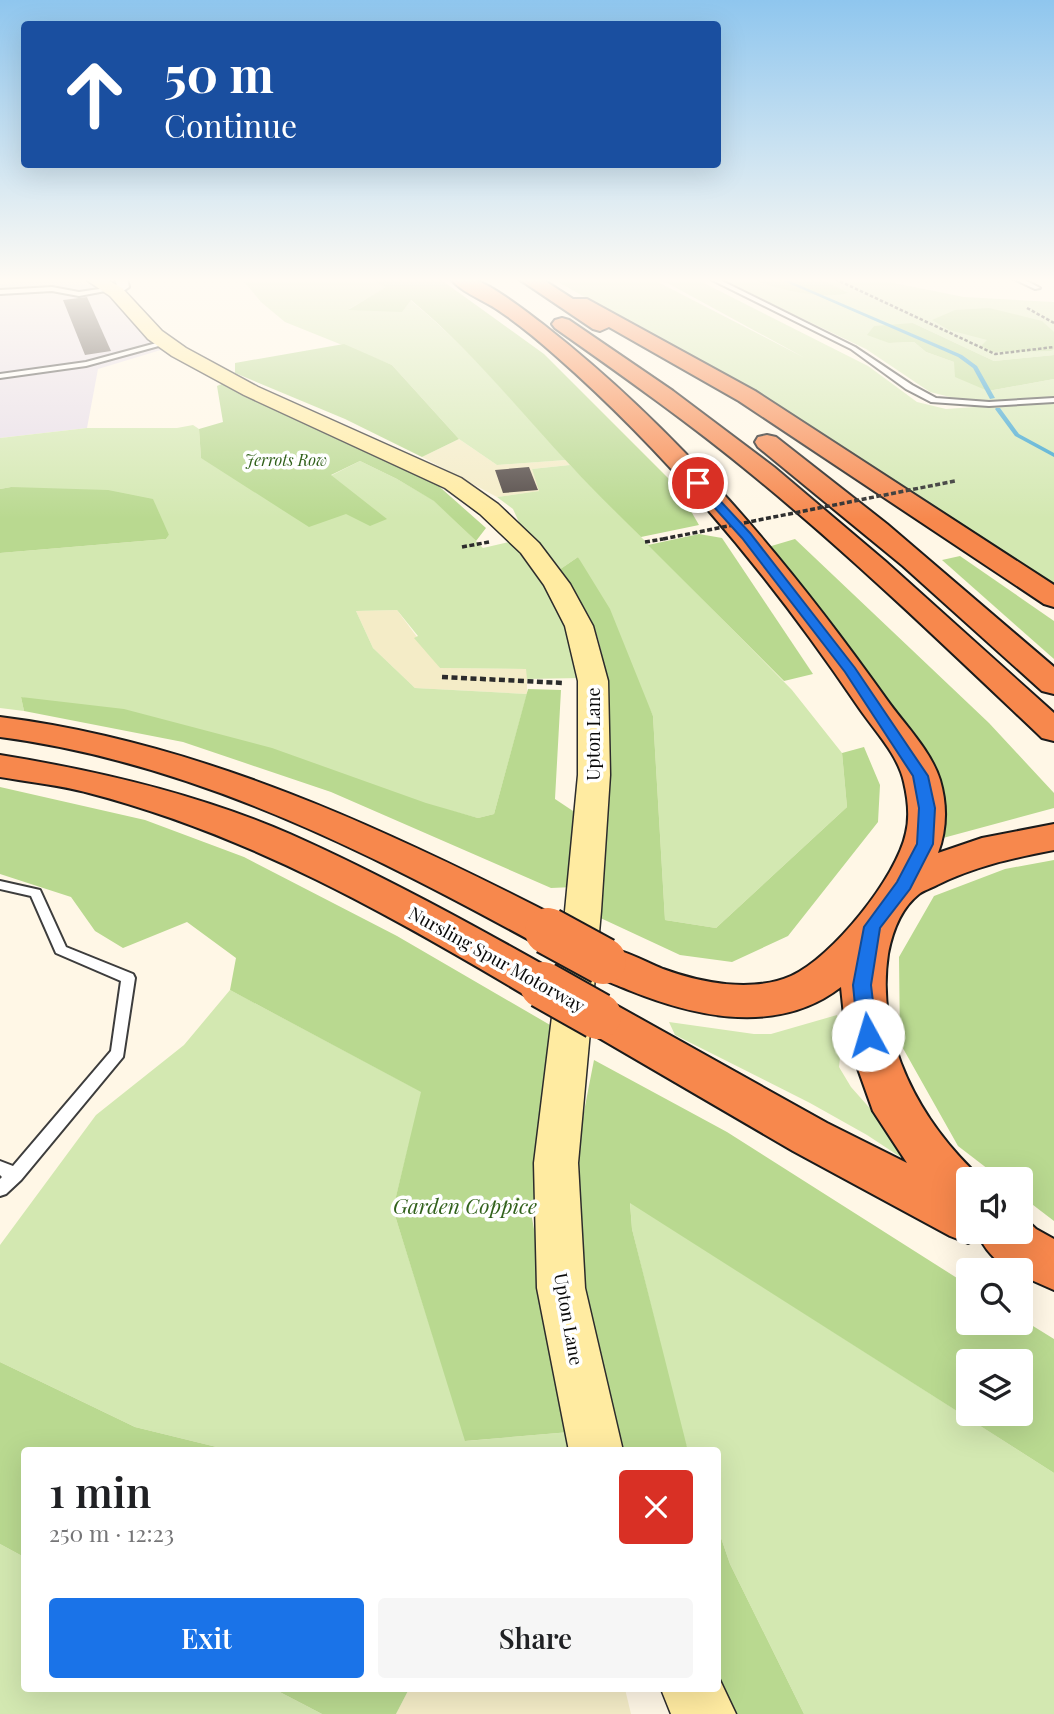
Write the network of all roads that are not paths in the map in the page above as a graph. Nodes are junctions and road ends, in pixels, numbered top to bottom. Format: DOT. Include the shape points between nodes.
graph roads {
  1 [pos="104,359"];
  2 [pos="194,359"];
  3 [pos="572,359"];
  4 [pos="614,359"];
  5 [pos="649,359"];
  6 [pos="682,359"];
  7 [pos="869,359"];
  8 [pos="0,376"];
  9 [pos="704,396"];
  10 [pos="1054,400"];
  11 [pos="747,428"];
  12 [pos="1054,598"];
  13 [pos="1054,684"];
  14 [pos="0,727"];
  15 [pos="1054,732"];
  16 [pos="0,765"];
  17 [pos="1037,840"];
  18 [pos="0,885"];
  19 [pos="904,885"];
  20 [pos="872,927"];
  21 [pos="0,1168"];
  22 [pos="15,1175"];
  23 [pos="956,1187"];
  24 [pos="0,1189"];
  25 [pos="956,1214"];
  26 [pos="595,1447"];
  27 [pos="693,1692"];
  28 [pos="705,1714"];
  1 -- 8 [label="lane"];
  2 -- 26 [label="street, Upton Lane" via="251,391 453,483 530,548 557,584 579,626 593,681 594,775 556,1163 561,1288"];
  3 -- 19 [label="highway" via="656,439 746,536 851,670 921,776 927,808 925,844"];
  4 -- 15 [label="highway" via="763,471 882,572"];
  5 -- 9 [label="highway"];
  6 -- 12 [label="highway" via="747,396"];
  7 -- 10 [label="lane" via="934,400 989,404"];
  11 -- 13 [label="highway" via="835,493"];
  14 -- 20 [label="highway, bridge" via="108,748 268,796 421,864 603,961 695,996 772,998 808,988 838,965"];
  16 -- 25 [label="highway, Nursling Spur Motorway, bridge" via="90,781 276,842 437,924 810,1137"];
  17 -- 19 [label="highway" via="982,851"];
  18 -- 22 [label="lane" via="36,893 61,950 128,978 118,1053"];
  19 -- 20 [label="highway"];
  20 -- 23 [label="highway" via="862,985 868,1035 897,1111"];
  21 -- 22 [label="lane"];
  22 -- 24 [label="lane"];
  27 -- 28 [label="street"];
}
